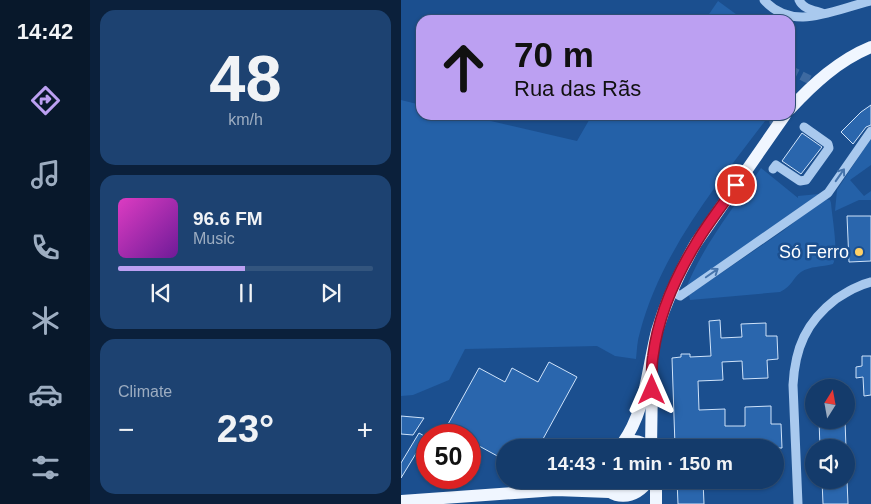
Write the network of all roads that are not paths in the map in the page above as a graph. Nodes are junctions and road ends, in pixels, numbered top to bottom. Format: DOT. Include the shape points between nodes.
graph roads {
  1 [pos="764,0"];
  2 [pos="799,0"];
  3 [pos="871,1"];
  4 [pos="822,13"];
  5 [pos="785,15"];
  6 [pos="795,18"];
  7 [pos="871,47"];
  8 [pos="795,104"];
  9 [pos="782,120"];
  10 [pos="804,127"];
  11 [pos="871,131"];
  12 [pos="773,169"];
  13 [pos="871,282"];
  14 [pos="672,291"];
  15 [pos="652,358"];
  16 [pos="625,439"];
  17 [pos="650,439"];
  18 [pos="605,489"];
  19 [pos="640,489"];
  20 [pos="656,489"];
  21 [pos="556,490"];
  22 [pos="616,497"];
  23 [pos="401,501"];
  24 [pos="657,504"];
  25 [pos="798,504"];
  1 -- 5 [label="street"];
  2 -- 4 [label="street" via="808,9"];
  3 -- 4 [label="street"];
  4 -- 6 [label="street"];
  7 -- 8 [label="main road" via="828,73"];
  9 -- 14 [label="main road" via="696,243"];
  10 -- 12 [label="street" via="828,144 829,148 816,166 805,180 800,181 776,165"];
  14 -- 11 [label="street, one-way" via="680,296 828,193"];
  13 -- 25 [label="street" via="845,292 822,311 811,323 798,350 793,386"];
  14 -- 15 [label="main road" via="657,332"];
  15 -- 16 [label="main road" via="642,404"];
  15 -- 17 [label="main road"];
  18 -- 22 [label="main road"];
  19 -- 22 [label="main road"];
  20 -- 24 [label="main road"];
  21 -- 22 [label="main road"];
  21 -- 23 [label="main road"];
}
